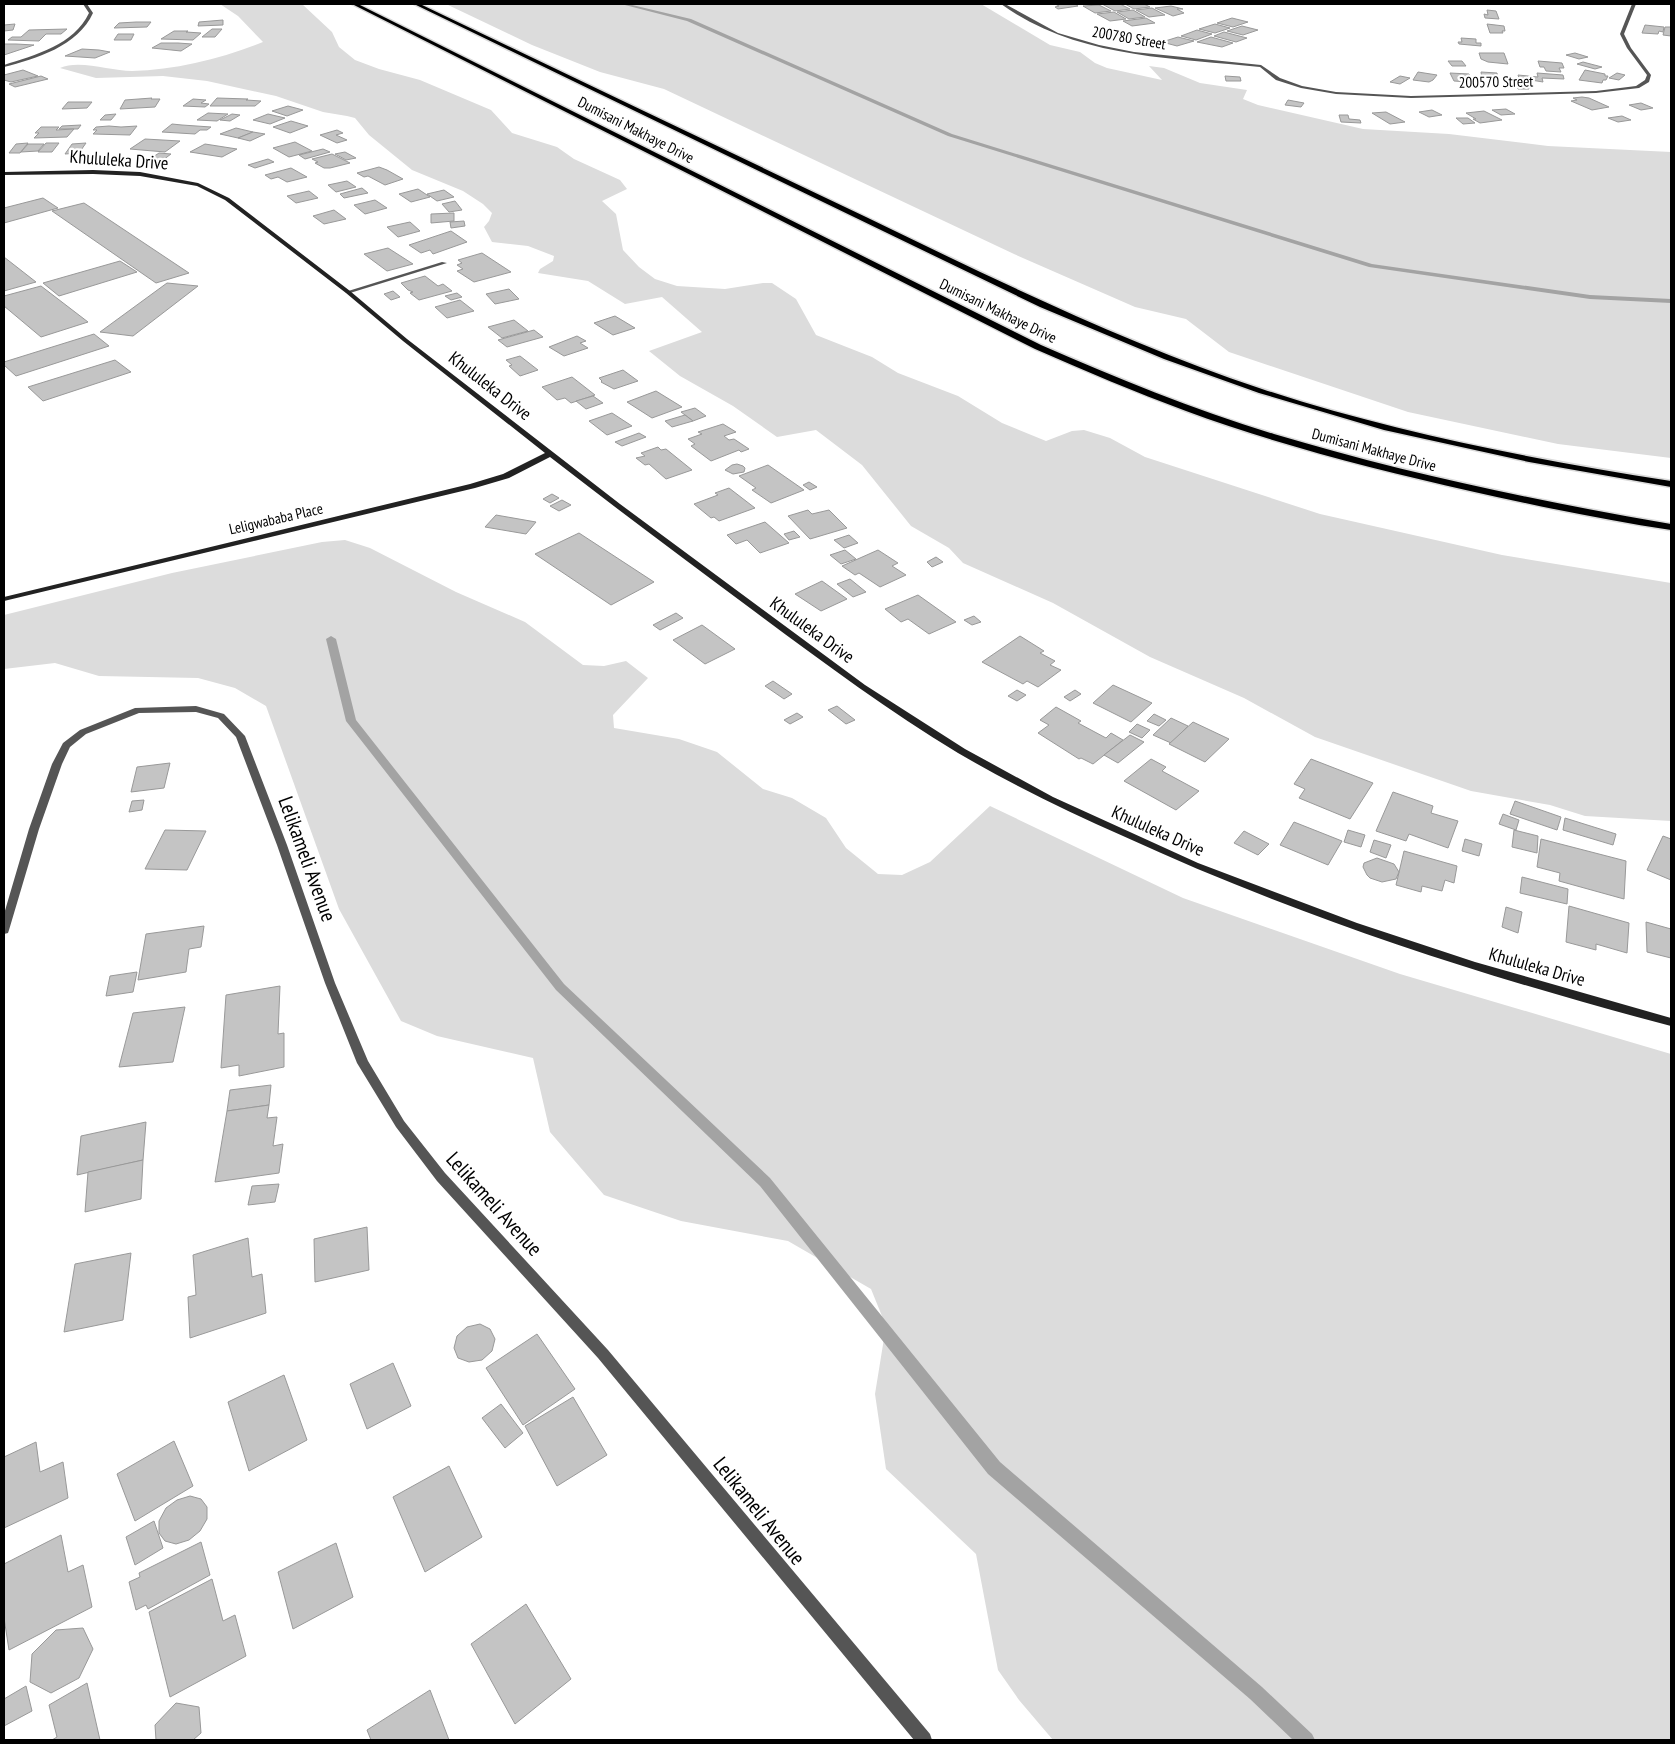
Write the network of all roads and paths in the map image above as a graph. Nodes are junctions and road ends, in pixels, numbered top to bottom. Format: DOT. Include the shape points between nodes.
graph roads {
  1 [pos="85,4"];
  2 [pos="355,4"];
  3 [pos="417,4"];
  4 [pos="1002,4"];
  5 [pos="1634,4"];
  6 [pos="4,66"];
  7 [pos="1261,66"];
  8 [pos="4,174"];
  9 [pos="444,263"];
  10 [pos="348,292"];
  11 [pos="550,454"];
  12 [pos="1671,484"];
  13 [pos="1671,527"];
  14 [pos="4,599"];
  15 [pos="4,930"];
  16 [pos="1671,1022"];
  17 [pos="924,1740"];
  1 -- 6 [label="street" via="91,13 77,33 46,50"];
  2 -- 13 [label="main road, Dumisani Makhaye Drive" via="1038,347 1099,374 1229,422 1355,460 1559,508"];
  3 -- 12 [label="main road, Dumisani Makhaye Drive" via="1026,298 1144,350 1244,386 1358,420 1509,454"];
  4 -- 7 [label="street, 200780 Street" via="1057,34 1098,46 1152,56"];
  5 -- 7 [label="street, 200570 Street" via="1622,34 1649,75 1642,84 1619,90 1364,96 1302,87 1278,79"];
  8 -- 10 [label="street, Khululeka Drive" via="140,174 198,185 227,199"];
  9 -- 10 [label="street"];
  10 -- 11 [label="street, Khululeka Drive"];
  11 -- 14 [label="street, Leligwababa Place" via="506,476 472,486"];
  11 -- 16 [label="street, Khululeka Drive" via="862,687 962,751 1050,799 1194,865 1353,926 1474,966"];
  15 -- 17 [label="street, Lelikameli Avenue" via="34,829 66,745 83,732 138,710 196,709 221,716 240,736 330,984 363,1063 400,1124 441,1177 603,1354"];
}
